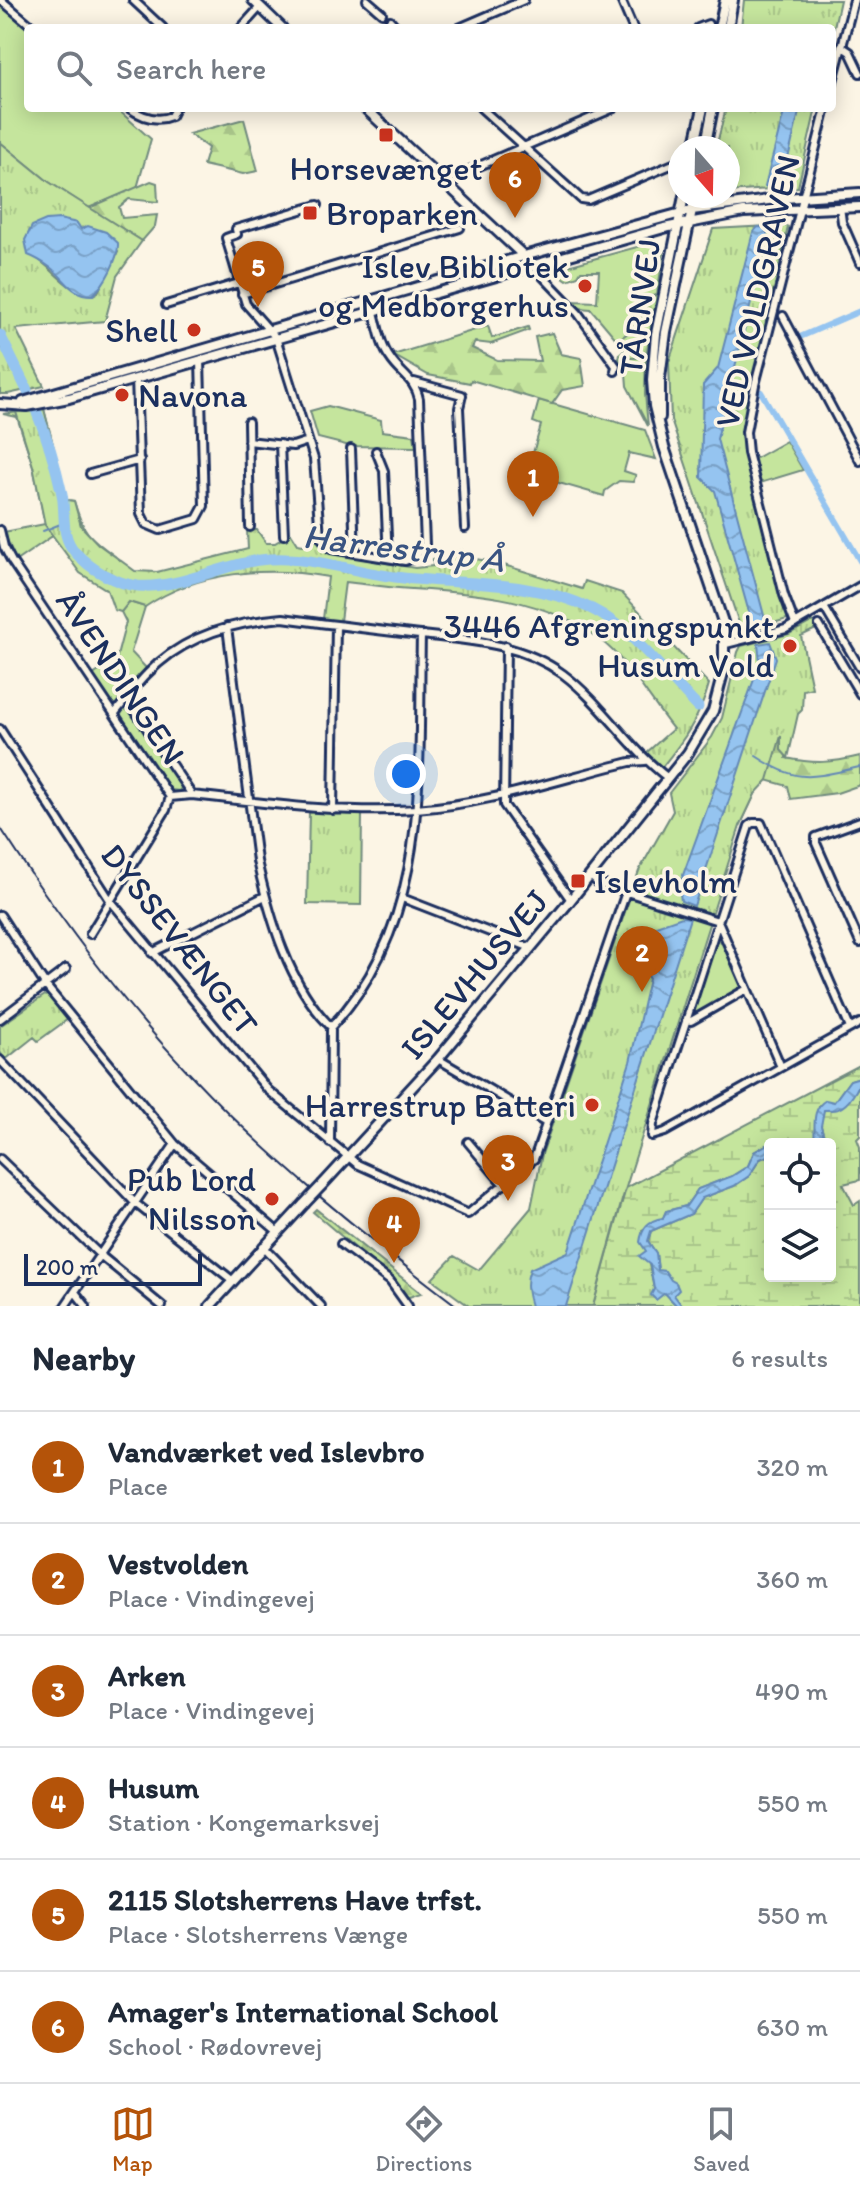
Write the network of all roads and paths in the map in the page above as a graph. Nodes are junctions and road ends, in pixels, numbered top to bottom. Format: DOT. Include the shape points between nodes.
graph roads {
  1 [pos="1,0"];
  2 [pos="133,0"];
  3 [pos="367,0"];
  4 [pos="524,0"];
  5 [pos="621,0"];
  6 [pos="725,0"];
  7 [pos="733,0"];
  8 [pos="854,0"];
  9 [pos="257,4"];
  10 [pos="382,13"];
  11 [pos="390,20"];
  12 [pos="29,24"];
  13 [pos="159,24"];
  14 [pos="244,24"];
  15 [pos="278,24"];
  16 [pos="394,24"];
  17 [pos="468,24"];
  18 [pos="631,24"];
  19 [pos="720,24"];
  20 [pos="729,24"];
  21 [pos="841,46"];
  22 [pos="836,68"];
  23 [pos="860,73"];
  24 [pos="136,112"];
  25 [pos="172,112"];
  26 [pos="369,112"];
  27 [pos="485,112"];
  28 [pos="605,112"];
  29 [pos="702,112"];
  30 [pos="712,112"];
  31 [pos="825,112"];
  32 [pos="697,136"];
  33 [pos="707,136"];
  34 [pos="524,147"];
  35 [pos="668,166"];
  36 [pos="442,182"];
  37 [pos="860,193"];
  38 [pos="805,196"];
  39 [pos="318,205"];
  40 [pos="840,207"];
  41 [pos="860,207"];
  42 [pos="681,208"];
  43 [pos="803,208"];
  44 [pos="692,210"];
  45 [pos="680,214"];
  46 [pos="689,223"];
  47 [pos="677,225"];
  48 [pos="460,228"];
  49 [pos="524,256"];
  50 [pos="860,263"];
  51 [pos="531,264"];
  52 [pos="239,283"];
  53 [pos="242,294"];
  54 [pos="166,305"];
  55 [pos="373,309"];
  56 [pos="783,316"];
  57 [pos="269,330"];
  58 [pos="276,338"];
  59 [pos="200,360"];
  60 [pos="615,371"];
  61 [pos="136,379"];
  62 [pos="414,382"];
  63 [pos="19,403"];
  64 [pos="0,404"];
  65 [pos="248,422"];
  66 [pos="659,425"];
  67 [pos="248,441"];
  68 [pos="308,441"];
  69 [pos="280,444"];
  70 [pos="351,449"];
  71 [pos="376,451"];
  72 [pos="140,460"];
  73 [pos="860,461"];
  74 [pos="90,474"];
  75 [pos="250,527"];
  76 [pos="465,528"];
  77 [pos="0,530"];
  78 [pos="284,535"];
  79 [pos="2,548"];
  80 [pos="355,553"];
  81 [pos="388,558"];
  82 [pos="860,586"];
  83 [pos="824,607"];
  84 [pos="795,624"];
  85 [pos="336,625"];
  86 [pos="819,625"];
  87 [pos="227,627"];
  88 [pos="421,635"];
  89 [pos="844,641"];
  90 [pos="726,644"];
  91 [pos="506,646"];
  92 [pos="833,648"];
  93 [pos="860,668"];
  94 [pos="860,694"];
  95 [pos="127,699"];
  96 [pos="115,713"];
  97 [pos="0,729"];
  98 [pos="645,761"];
  99 [pos="668,778"];
  100 [pos="192,795"];
  101 [pos="503,795"];
  102 [pos="170,797"];
  103 [pos="249,801"];
  104 [pos="418,809"];
  105 [pos="333,810"];
  106 [pos="860,821"];
  107 [pos="590,876"];
  108 [pos="626,892"];
  109 [pos="265,896"];
  110 [pos="402,898"];
  111 [pos="110,900"];
  112 [pos="571,900"];
  113 [pos="0,915"];
  114 [pos="718,921"];
  115 [pos="90,934"];
  116 [pos="860,943"];
  117 [pos="531,948"];
  118 [pos="152,953"];
  119 [pos="66,969"];
  120 [pos="46,986"];
  121 [pos="747,989"];
  122 [pos="0,1019"];
  123 [pos="686,1020"];
  124 [pos="860,1023"];
  125 [pos="331,1027"];
  126 [pos="850,1028"];
  127 [pos="438,1059"];
  128 [pos="1,1064"];
  129 [pos="781,1067"];
  130 [pos="546,1123"];
  131 [pos="468,1142"];
  132 [pos="330,1143"];
  133 [pos="175,1144"];
  134 [pos="348,1156"];
  135 [pos="0,1159"];
  136 [pos="504,1185"];
  137 [pos="135,1203"];
  138 [pos="277,1231"];
  139 [pos="341,1244"];
  140 [pos="263,1246"];
  141 [pos="100,1255"];
  142 [pos="232,1280"];
  143 [pos="75,1292"];
  144 [pos="65,1306"];
  145 [pos="86,1306"];
  146 [pos="162,1306"];
  147 [pos="210,1306"];
  148 [pos="321,1306"];
  149 [pos="408,1306"];
  1 -- 12 [label="street"];
  2 -- 13 [label="street"];
  3 -- 10 [label="street"];
  4 -- 17 [label="street"];
  5 -- 18 [label="street"];
  6 -- 19 [label="street"];
  7 -- 20 [label="street"];
  8 -- 21 [label="street"];
  9 -- 14 [label="street"];
  9 -- 15 [label="street"];
  11 -- 16 [label="street"];
  21 -- 22 [label="street"];
  21 -- 23 [label="street"];
  24 -- 25 [label="street" via="156,119"];
  26 -- 36 [label="street"];
  27 -- 34 [label="street"];
  28 -- 34 [label="street"];
  29 -- 32 [label="street"];
  30 -- 33 [label="street"];
  31 -- 38 [label="street, VED VOLDGRAVEN"];
  34 -- 35 [label="street" via="575,196 588,200"];
  34 -- 36 [label="street"];
  36 -- 49 [label="street"];
  37 -- 38 [label="street"];
  38 -- 43 [label="street, VED VOLDGRAVEN"];
  38 -- 44 [label="street"];
  39 -- 52 [label="street" via="236,229 237,234 226,238"];
  40 -- 41 [label="street"];
  40 -- 43 [label="street"];
  40 -- 50 [label="street"];
  42 -- 45 [label="street, TÅRNVEJ"];
  43 -- 46 [label="street"];
  43 -- 84 [label="street, VED VOLDGRAVEN" via="746,432"];
  44 -- 45 [label="street"];
  44 -- 46 [label="street, TÅRNVEJ"];
  45 -- 47 [label="street, TÅRNVEJ"];
  45 -- 49 [label="street"];
  46 -- 47 [label="street"];
  46 -- 66 [label="street, TÅRNVEJ" via="662,355"];
  47 -- 51 [label="street"];
  47 -- 66 [label="street, TÅRNVEJ" via="654,356"];
  48 -- 53 [label="street"];
  49 -- 51 [label="street"];
  49 -- 57 [label="street"];
  51 -- 55 [label="street"];
  51 -- 60 [label="street" via="589,326"];
  52 -- 53 [label="street"];
  52 -- 54 [label="street"];
  53 -- 57 [label="street"];
  55 -- 58 [label="street"];
  55 -- 62 [label="street" via="385,351"];
  56 -- 73 [label="street"];
  57 -- 58 [label="street"];
  57 -- 63 [label="street"];
  58 -- 59 [label="street"];
  58 -- 68 [label="street"];
  59 -- 61 [label="street"];
  59 -- 72 [label="street" via="204,506 197,519 155,529 143,520"];
  61 -- 63 [label="street" via="69,398"];
  61 -- 72 [label="street"];
  62 -- 76 [label="street" via="462,395"];
  62 -- 81 [label="street" via="425,544 413,559"];
  63 -- 64 [label="street"];
  65 -- 67 [label="street"];
  66 -- 90 [label="street, TÅRNVEJ"];
  67 -- 69 [label="street"];
  67 -- 75 [label="street"];
  68 -- 69 [label="street"];
  68 -- 80 [label="street" via="316,471 320,536 331,549"];
  69 -- 78 [label="street"];
  70 -- 80 [label="street"];
  71 -- 81 [label="street" via="384,471"];
  72 -- 74 [label="street"];
  77 -- 79 [label="street, ÅVENDINGEN"];
  79 -- 96 [label="street, ÅVENDINGEN"];
  80 -- 81 [label="street"];
  82 -- 83 [label="street"];
  83 -- 84 [label="street"];
  83 -- 89 [label="street"];
  84 -- 90 [label="street"];
  85 -- 87 [label="street" via="283,618"];
  85 -- 88 [label="street"];
  85 -- 105 [label="street"];
  86 -- 92 [label="street"];
  87 -- 95 [label="street" via="166,657"];
  87 -- 103 [label="street"];
  88 -- 91 [label="street"];
  88 -- 104 [label="street"];
  89 -- 92 [label="street"];
  89 -- 93 [label="street"];
  90 -- 99 [label="street, ISLEVHUSVEJ" via="713,711"];
  91 -- 98 [label="street" via="562,674"];
  91 -- 101 [label="street"];
  92 -- 94 [label="street"];
  95 -- 96 [label="street"];
  95 -- 100 [label="street, ÅVENDINGEN"];
  96 -- 102 [label="street, ÅVENDINGEN"];
  97 -- 111 [label="street, DYSSEVÆNGET"];
  98 -- 99 [label="street"];
  98 -- 101 [label="street"];
  99 -- 107 [label="street, ISLEVHUSVEJ"];
  100 -- 102 [label="street"];
  100 -- 103 [label="street"];
  101 -- 104 [label="street"];
  101 -- 112 [label="street" via="504,805"];
  102 -- 111 [label="street, ÅVENDINGEN"];
  103 -- 105 [label="street"];
  103 -- 109 [label="street"];
  104 -- 105 [label="street"];
  104 -- 110 [label="street"];
  106 -- 116 [label="street" via="822,833 816,843"];
  107 -- 108 [label="street"];
  107 -- 112 [label="street, ISLEVHUSVEJ"];
  108 -- 114 [label="street"];
  108 -- 130 [label="street"];
  109 -- 118 [label="street"];
  109 -- 125 [label="street" via="302,987"];
  110 -- 117 [label="street"];
  110 -- 125 [label="street" via="359,994"];
  111 -- 115 [label="street, ÅVENDINGEN"];
  111 -- 118 [label="street, DYSSEVÆNGET"];
  112 -- 117 [label="street, ISLEVHUSVEJ"];
  113 -- 120 [label="street"];
  114 -- 121 [label="street"];
  114 -- 123 [label="street"];
  114 -- 126 [label="street" via="749,826 761,823"];
  117 -- 127 [label="street, ISLEVHUSVEJ"];
  118 -- 132 [label="street, DYSSEVÆNGET" via="268,1090"];
  119 -- 120 [label="street"];
  120 -- 122 [label="street"];
  120 -- 133 [label="street"];
  121 -- 123 [label="street"];
  121 -- 129 [label="street"];
  123 -- 129 [label="street" via="652,1136"];
  124 -- 126 [label="street"];
  125 -- 132 [label="street"];
  126 -- 129 [label="street"];
  127 -- 130 [label="street"];
  127 -- 134 [label="street, ISLEVHUSVEJ"];
  128 -- 137 [label="street"];
  130 -- 136 [label="street" via="534,1159"];
  131 -- 136 [label="street"];
  132 -- 134 [label="street, DYSSEVÆNGET"];
  133 -- 137 [label="street"];
  133 -- 138 [label="street"];
  134 -- 136 [label="street, DYSSEVÆNGET" via="468,1214"];
  134 -- 138 [label="street, ISLEVHUSVEJ, bridge"];
  135 -- 141 [label="street"];
  137 -- 141 [label="street"];
  137 -- 142 [label="street"];
  138 -- 140 [label="street, ISLEVHUSVEJ"];
  139 -- 149 [label="street" via="390,1281"];
  140 -- 142 [label="street, ISLEVHUSVEJ"];
  140 -- 148 [label="street"];
  141 -- 143 [label="street"];
  141 -- 146 [label="street"];
  142 -- 147 [label="street, ISLEVHUSVEJ"];
  143 -- 144 [label="street"];
  143 -- 145 [label="street"];
}
